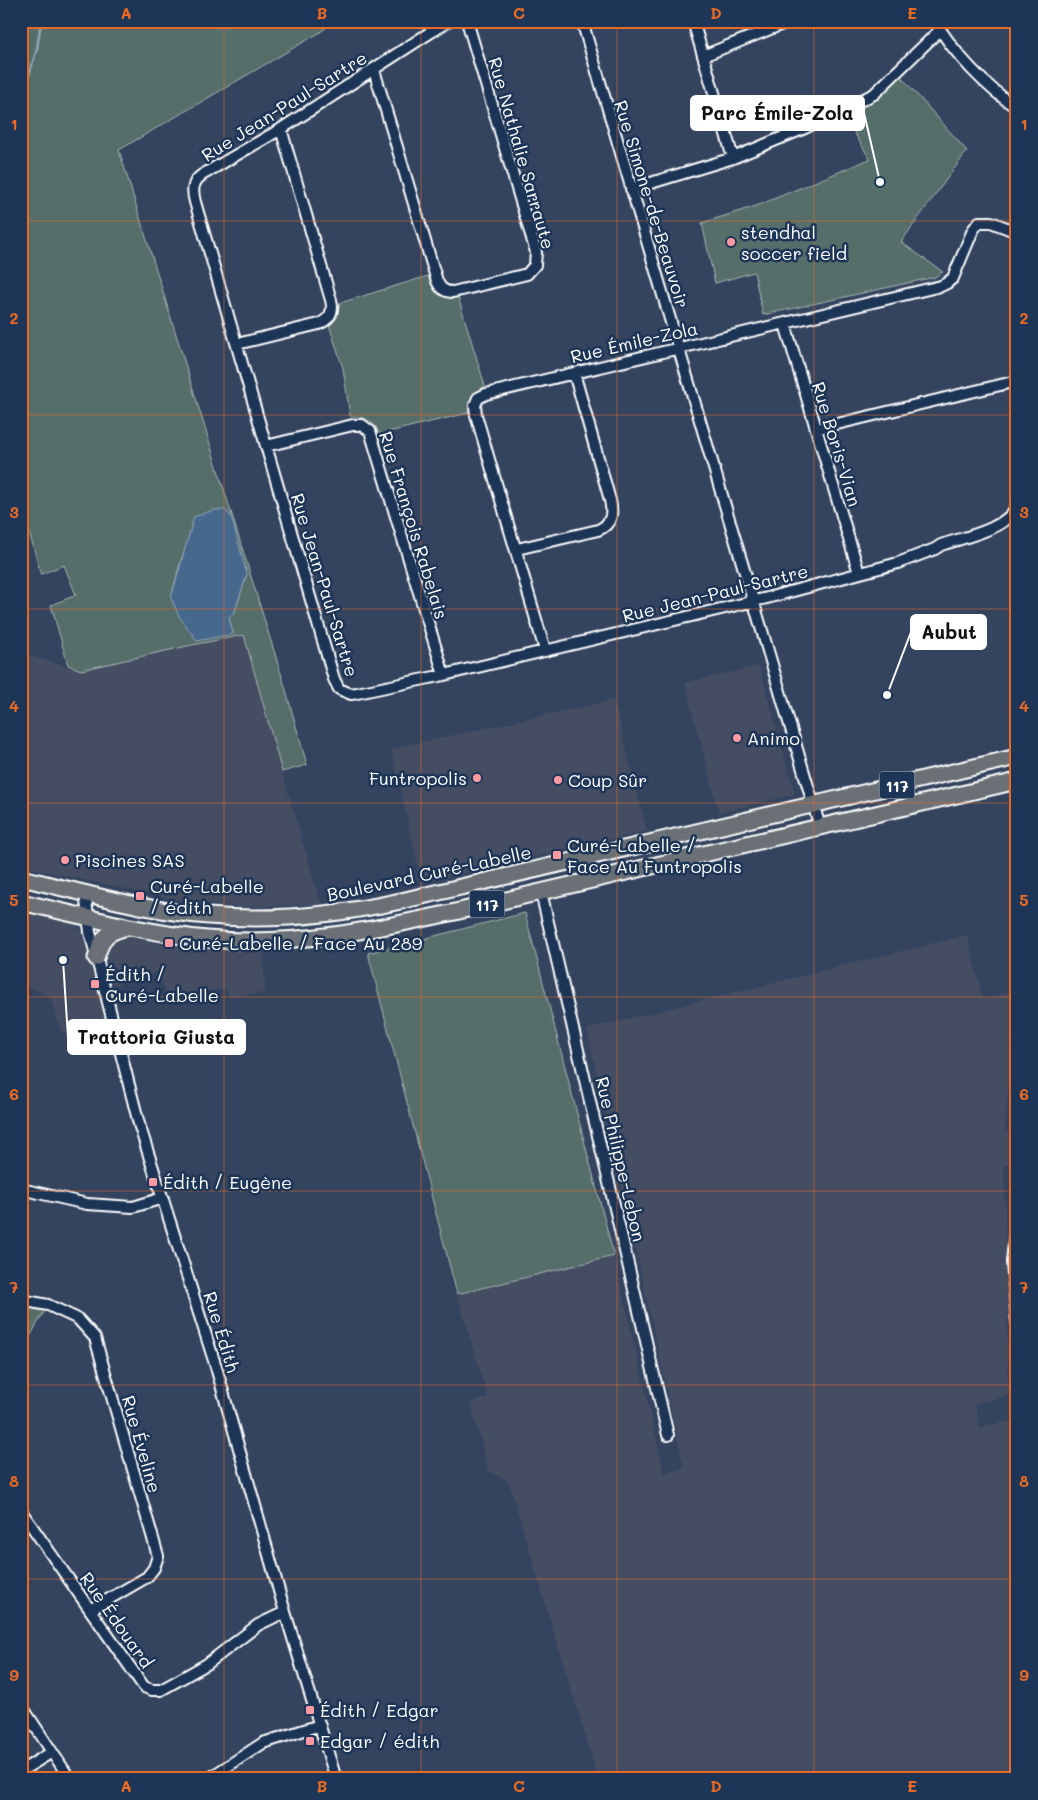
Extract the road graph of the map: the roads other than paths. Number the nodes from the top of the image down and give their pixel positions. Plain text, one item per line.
1 (448, 21) edge
2 (467, 21) edge
3 (582, 21) edge
4 (693, 21) edge
5 (790, 21) edge
6 (938, 26) edge
7 (703, 56) junction
8 (374, 70) junction
9 (1017, 108) edge
10 (281, 129) junction
11 (733, 158) junction
12 (631, 189) junction
13 (1017, 232) edge
14 (785, 324) junction
15 (237, 344) junction
16 (678, 349) junction
17 (574, 373) junction
18 (1017, 381) edge
19 (816, 429) junction
20 (266, 446) junction
21 (1017, 506) edge
22 (517, 549) junction
23 (859, 573) junction
24 (754, 602) junction
25 (545, 650) junction
26 (444, 674) junction
27 (1017, 757) edge
28 (1017, 781) edge
29 (814, 805) junction
30 (820, 827) junction
31 (21, 878) edge
32 (541, 892) junction
33 (84, 893) junction
34 (21, 902) edge
35 (87, 917) junction
36 (129, 926) junction
37 (96, 958) junction
38 (21, 1189) edge
39 (163, 1198) junction
40 (1017, 1208) edge
41 (21, 1300) edge
42 (1017, 1322) edge
43 (668, 1435) dead end
44 (21, 1511) edge
45 (90, 1610) junction
46 (285, 1612) junction
47 (21, 1705) edge
48 (320, 1725) junction
49 (52, 1752) junction
50 (21, 1771) edge
51 (70, 1779) edge
52 (208, 1779) edge
53 (336, 1779) edge

1 - 8 street, Rue Jean-Paul-Sartre
2 - 8 street, Rue Nathalie Sarraute
3 - 12 street, Rue Simone-de-Beauvoir
4 - 7 street
5 - 7 street
6 - 9 street
6 - 11 street
7 - 11 street
8 - 10 street, Rue Jean-Paul-Sartre
10 - 15 street, Rue Jean-Paul-Sartre
10 - 15 street
11 - 12 street
12 - 16 street, Rue Simone-de-Beauvoir
13 - 14 street, Rue Émile-Zola
14 - 16 street, Rue Émile-Zola
14 - 19 street, Rue Boris-Vian
15 - 20 street, Rue Jean-Paul-Sartre
16 - 17 street, Rue Émile-Zola
16 - 24 street, Rue Simone-de-Beauvoir
17 - 22 street
17 - 22 street, Rue Émile-Zola
18 - 19 street
19 - 23 street, Rue Boris-Vian
20 - 26 street, Rue Jean-Paul-Sartre
20 - 26 street, Rue François Rabelais
21 - 23 street, Rue Jean-Paul-Sartre
22 - 25 street, Rue Émile-Zola
23 - 24 street, Rue Jean-Paul-Sartre
24 - 25 street, Rue Jean-Paul-Sartre
24 - 29 street, Rue Simone-de-Beauvoir
25 - 26 street, Rue Jean-Paul-Sartre
27 - 29 main road, Boulevard Curé-Labelle / 117
28 - 30 main road, 117
29 - 30 street, Rue Simone-de-Beauvoir
29 - 33 main road, Boulevard Curé-Labelle / 117
30 - 32 main road, 117
31 - 33 main road, Boulevard Curé-Labelle / 117
32 - 36 main road, 117
32 - 43 street, Rue Philippe-Lebon
33 - 35 street, Rue Édith
34 - 35 main road, 117
35 - 36 main road, 117
35 - 37 street, Rue Édith
36 - 37 main road
37 - 39 street, Rue Édith
38 - 39 street
39 - 46 street, Rue Édith
40 - 42 street
41 - 45 street, Rue Éveline
44 - 45 street, Rue Édouard
45 - 46 street, Rue Édouard
46 - 48 street, Rue Édith
47 - 49 street
48 - 52 street
48 - 53 street, Rue Édith
49 - 50 street
49 - 51 street

